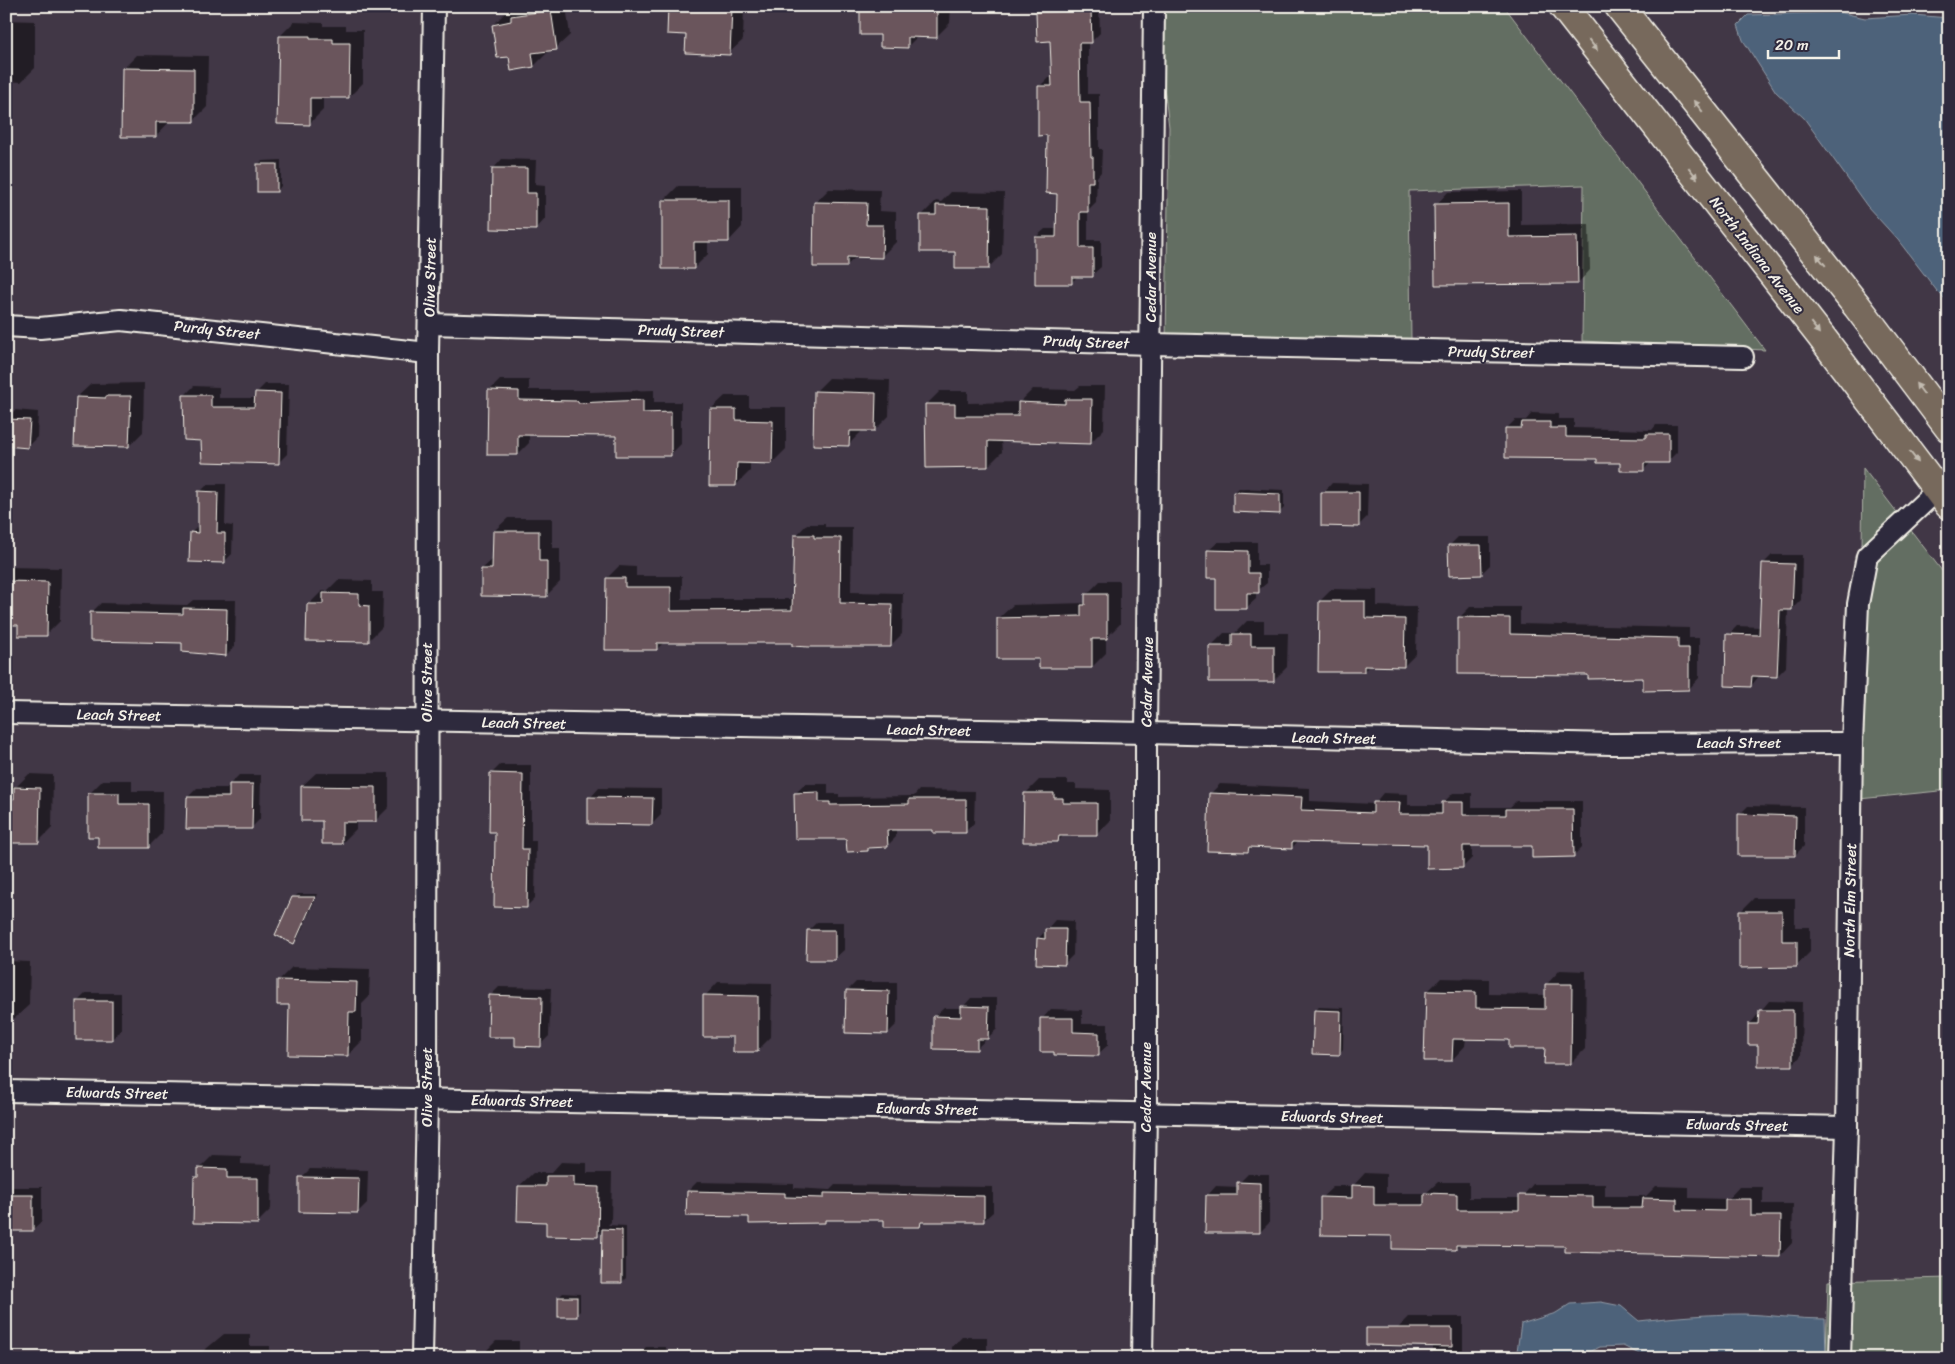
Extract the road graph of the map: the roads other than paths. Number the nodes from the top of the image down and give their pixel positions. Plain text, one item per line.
1 (434, 6) edge
2 (1154, 6) edge
3 (1563, 6) edge
4 (1619, 6) edge
5 (430, 324) junction
6 (6, 326) edge
7 (1151, 344) junction
8 (428, 353) junction
9 (1743, 357) dead end
10 (1949, 428) edge
11 (1945, 491) edge
12 (6, 713) edge
13 (427, 722) junction
14 (1146, 733) junction
15 (1852, 743) junction
16 (6, 1091) edge
17 (427, 1100) junction
18 (1146, 1113) junction
19 (1847, 1127) junction
20 (422, 1358) edge
21 (1142, 1358) edge
22 (1840, 1358) edge

1 - 5 street, Olive Street
2 - 7 street, Cedar Avenue
3 -> 11 main road, North Indiana Avenue
10 -> 4 main road
5 - 7 street, Prudy Street
5 - 8 street, Olive Street
6 - 8 street, Purdy Street
7 - 9 street, Prudy Street
7 - 14 street, Cedar Avenue
8 - 13 street, Olive Street
11 - 15 street, North Elm Street
12 - 13 street, Leach Street
13 - 14 street, Leach Street
13 - 17 street, Olive Street
14 - 15 street, Leach Street
14 - 18 street, Cedar Avenue
15 - 19 street, North Elm Street
16 - 17 street, Edwards Street
17 - 18 street, Edwards Street
17 - 20 street, Olive Street
18 - 19 street, Edwards Street
18 - 21 street, Cedar Avenue
19 - 22 street, North Elm Street

